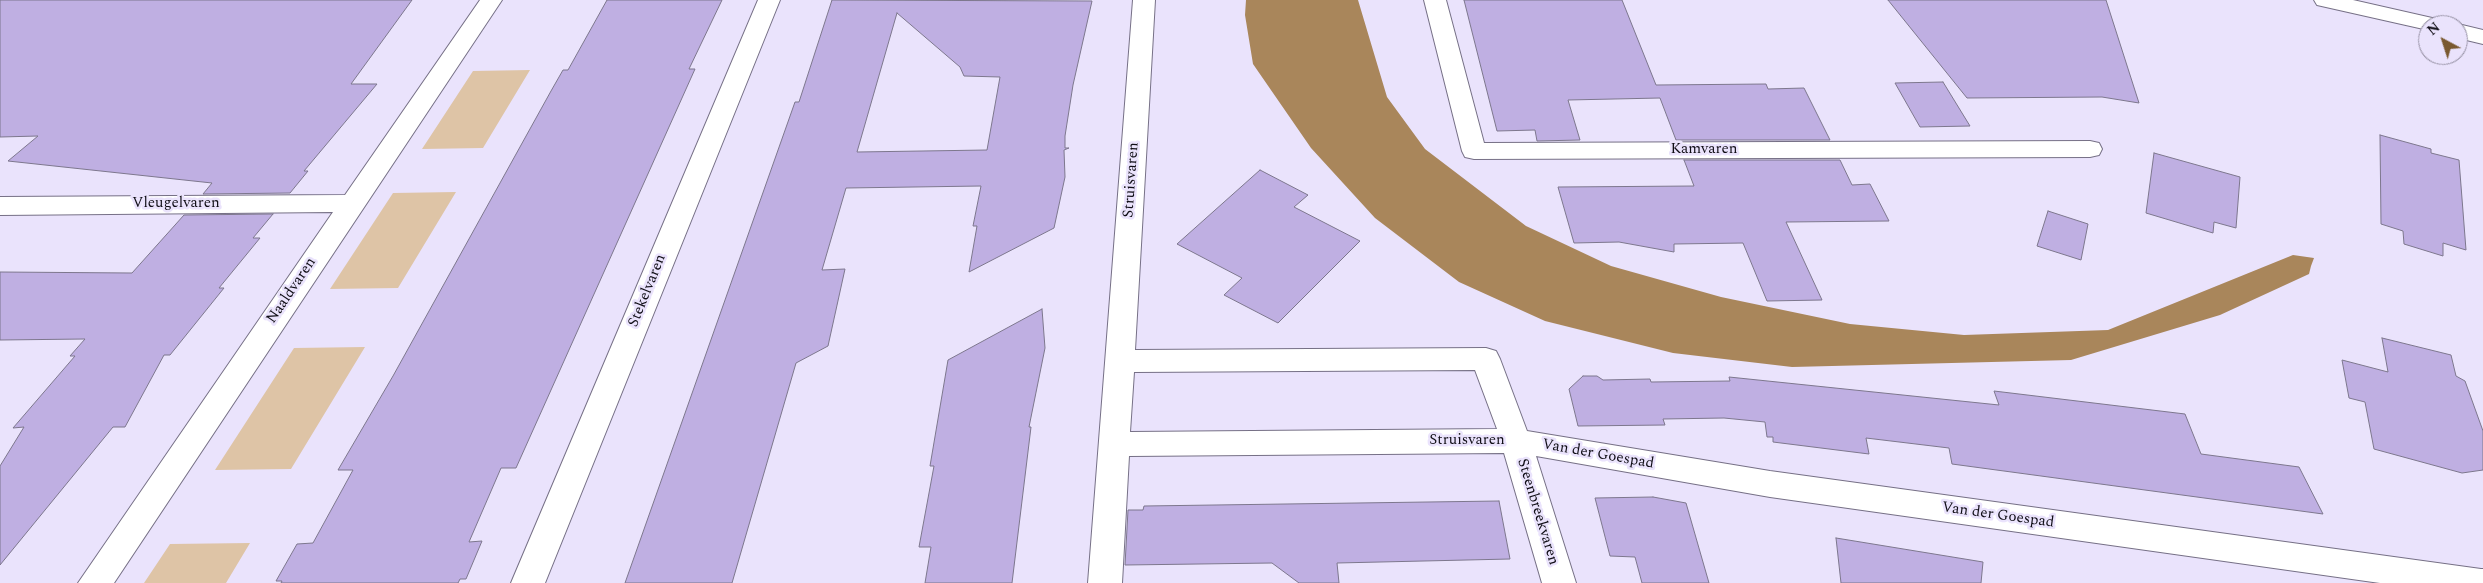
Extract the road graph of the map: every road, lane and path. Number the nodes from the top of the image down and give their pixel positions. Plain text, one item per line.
1 (491, 0) edge
2 (769, 0) edge
3 (1144, 0) edge
4 (1435, 0) edge
5 (2325, 0) edge
6 (2418, 22) edge
7 (2468, 33) edge
8 (2483, 37) edge
9 (2090, 149) dead end
10 (353, 203) junction
11 (0, 206) edge
12 (1120, 361) junction
13 (1516, 441) junction
14 (1114, 444) junction
15 (95, 583) edge
16 (528, 583) edge
17 (1105, 583) edge
18 (1559, 583) edge
19 (2482, 583) edge

1 - 10 street, Naaldvaren
2 - 16 street, Stekelvaren
3 - 12 street, Struisvaren
4 - 9 street, Kamvaren
5 - 6 street
7 - 8 street
10 - 11 street, Vleugelvaren
10 - 15 street, Naaldvaren
12 - 13 street, Struisvaren
12 - 14 street, Struisvaren
13 - 14 street, Struisvaren
13 - 18 street, Steenbreekvaren
13 - 19 street, Van der Goespad
14 - 17 street, Struisvaren

